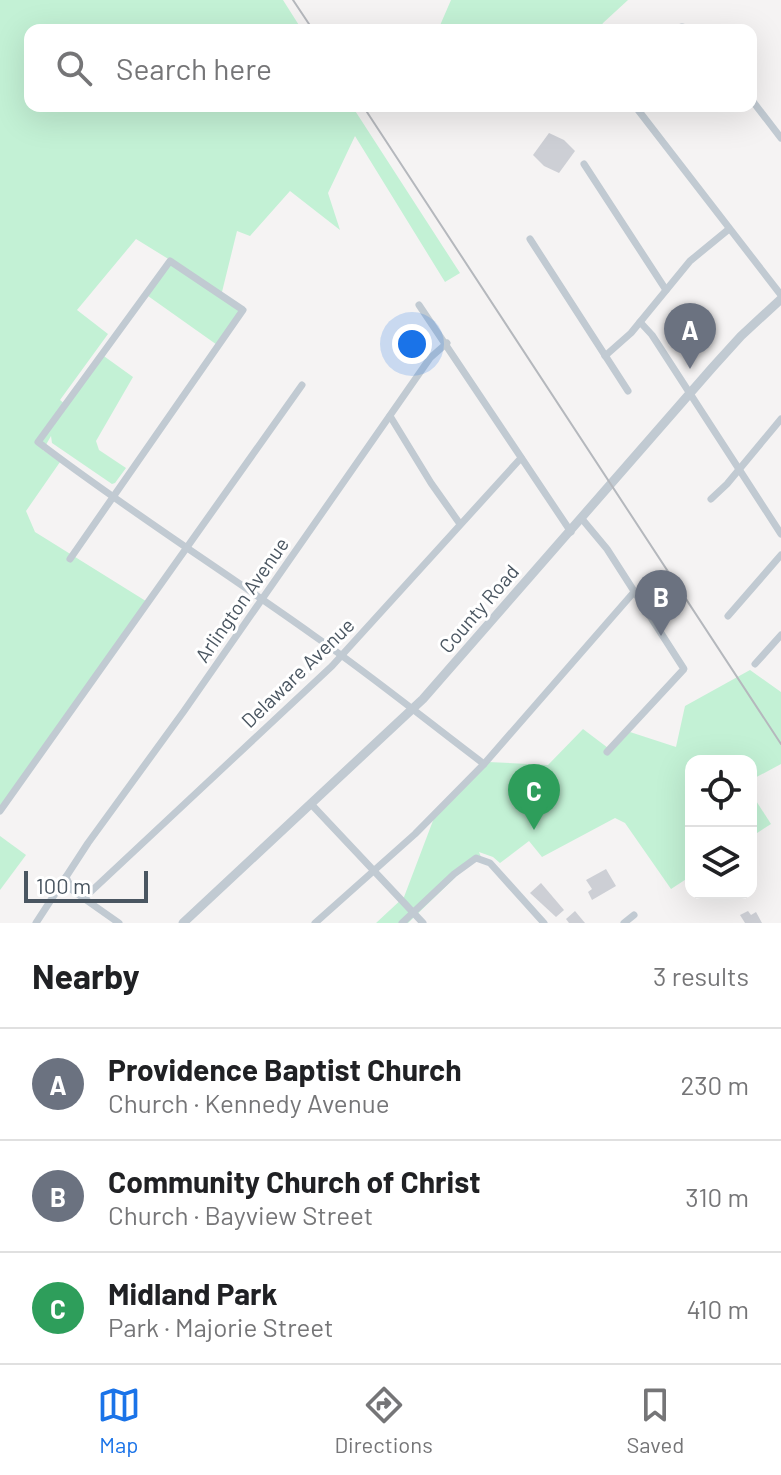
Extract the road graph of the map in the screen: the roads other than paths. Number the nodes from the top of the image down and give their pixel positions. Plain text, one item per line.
1 (757, 106) edge
2 (640, 112) edge
3 (780, 133) edge
4 (584, 164) dead end
5 (729, 229) junction
6 (530, 239) dead end
7 (666, 290) junction
8 (781, 297) edge
9 (419, 305) dead end
10 (640, 322) junction
11 (447, 343) junction
12 (605, 356) junction
13 (302, 385) dead end
14 (628, 391) dead end
15 (690, 394) junction
16 (390, 416) junction
17 (781, 419) edge
18 (521, 458) junction
19 (739, 470) junction
20 (114, 495) junction
21 (711, 499) dead end
22 (582, 519) junction
23 (460, 524) junction
24 (571, 532) junction
25 (781, 534) edge
26 (188, 548) junction
27 (781, 555) edge
28 (70, 559) dead end
29 (634, 592) junction
30 (262, 599) junction
31 (728, 616) dead end
32 (781, 635) edge
33 (342, 656) junction
34 (755, 664) dead end
35 (414, 708) junction
36 (607, 752) dead end
37 (484, 764) junction
38 (311, 804) junction
39 (0, 811) edge
40 (374, 870) junction
41 (66, 877) junction
42 (84, 898) junction
43 (413, 912) junction
44 (634, 915) dead end
45 (36, 923) edge
46 (119, 923) edge
47 (183, 923) edge
48 (315, 923) edge
49 (402, 923) edge
50 (423, 923) edge
51 (544, 923) edge
52 (624, 923) edge

1 - 3 street
2 - 5 street
4 - 7 street
5 - 7 street
5 - 8 street
6 - 12 street
7 - 10 street
8 - 15 street, County Road
9 - 11 street
10 - 12 street
10 - 15 street
11 - 16 street, Arlington Avenue
11 - 18 street
12 - 14 street
13 - 26 street
15 - 19 street
15 - 22 street, County Road
16 - 23 street
16 - 30 street, Arlington Avenue
17 - 19 street
18 - 23 street, Delaware Avenue
18 - 24 street
19 - 21 street
19 - 25 street
20 - 20 street
20 - 26 street
20 - 28 street
22 - 24 street, County Road
22 - 29 street
23 - 33 street, Delaware Avenue
24 - 35 street, County Road
26 - 30 street
26 - 39 street
27 - 31 street
29 - 36 street
29 - 37 street
30 - 33 street
30 - 41 street, Arlington Avenue
32 - 34 street
33 - 35 street
33 - 42 street, Delaware Avenue
35 - 37 street
35 - 38 street, County Road
37 - 40 street
38 - 40 street
38 - 47 street, County Road
40 - 43 street
40 - 48 street
41 - 42 street
41 - 45 street
42 - 46 street
43 - 49 street
43 - 50 street
43 - 51 street
44 - 52 street

